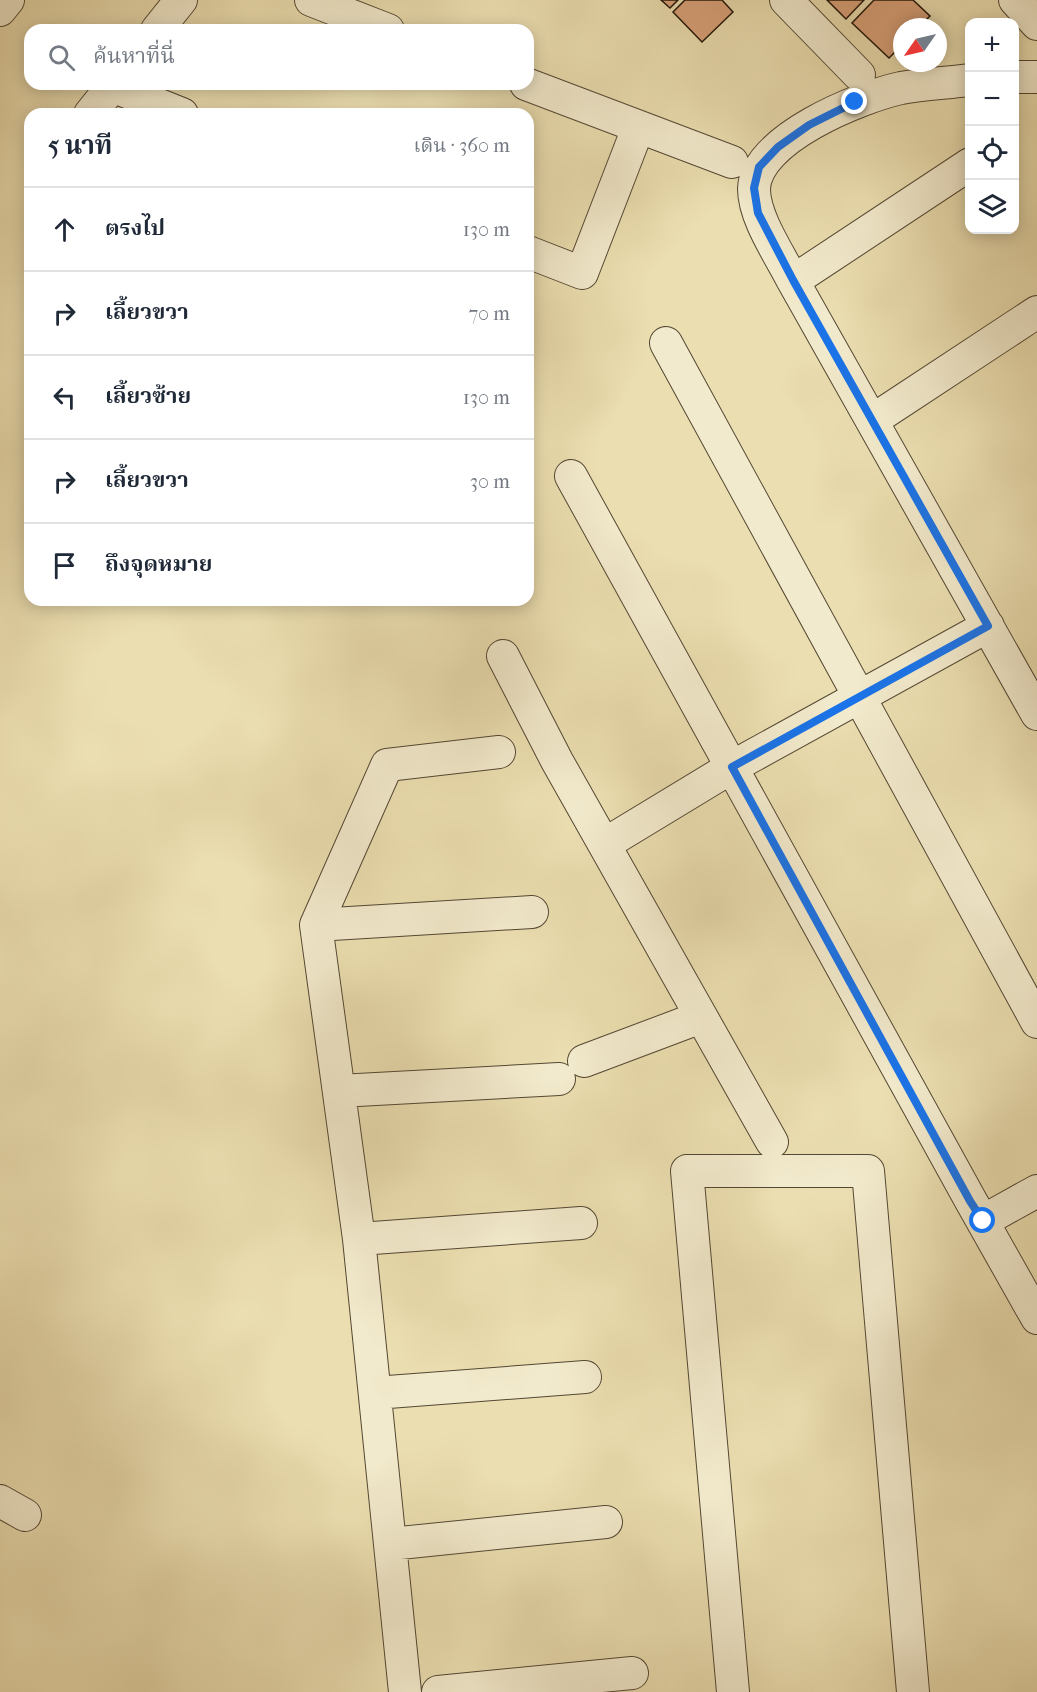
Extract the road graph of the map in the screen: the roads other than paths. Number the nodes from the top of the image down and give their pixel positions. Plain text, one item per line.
1 (8, 0) edge
2 (311, 0) edge
3 (786, 0) edge
4 (1015, 0) edge
5 (0, 10) edge
6 (373, 24) edge
7 (1037, 24) edge
8 (859, 75) dead end
9 (1019, 77) edge
10 (1037, 77) edge
11 (965, 80) edge
12 (534, 87) edge
13 (109, 90) edge
14 (125, 90) edge
15 (95, 108) edge
16 (168, 108) edge
17 (638, 128) junction
18 (732, 162) dead end
19 (965, 167) edge
20 (534, 254) edge
21 (793, 280) junction
22 (1037, 312) edge
23 (666, 344) dead end
24 (873, 420) junction
25 (571, 476) dead end
26 (988, 626) junction
27 (503, 656) dead end
28 (860, 698) junction
29 (1037, 714) edge
30 (499, 752) dead end
31 (732, 767) junction
32 (605, 844) junction
33 (532, 912) dead end
34 (316, 925) junction
35 (701, 1017) junction
36 (1037, 1022) edge
37 (584, 1061) dead end
38 (559, 1079) dead end
39 (339, 1090) junction
40 (772, 1142) dead end
41 (1037, 1191) edge
42 (983, 1221) junction
43 (581, 1223) dead end
44 (359, 1239) junction
45 (1037, 1318) edge
46 (585, 1377) dead end
47 (375, 1393) junction
48 (606, 1522) dead end
49 (390, 1544) junction
50 (632, 1673) dead end
51 (405, 1692) edge
52 (438, 1692) edge
53 (733, 1692) edge
54 (913, 1692) edge

1 - 5 street
2 - 6 street
3 - 8 street
4 - 7 street
9 - 10 street
11 - 21 street
12 - 17 street
13 - 15 street
14 - 16 street
17 - 18 street
17 - 20 street
19 - 21 street
21 - 24 street
22 - 24 street
23 - 28 street
24 - 26 street
25 - 31 street
26 - 28 street
26 - 29 street
27 - 32 street
28 - 31 street
28 - 36 street
30 - 34 street
31 - 32 street
31 - 42 street
32 - 35 street
33 - 34 street
34 - 39 street
35 - 37 street
35 - 40 street
38 - 39 street
39 - 44 street
41 - 42 street
42 - 45 street
43 - 44 street
44 - 47 street
46 - 47 street
47 - 49 street
48 - 49 street
49 - 51 street
50 - 52 street
53 - 54 street

